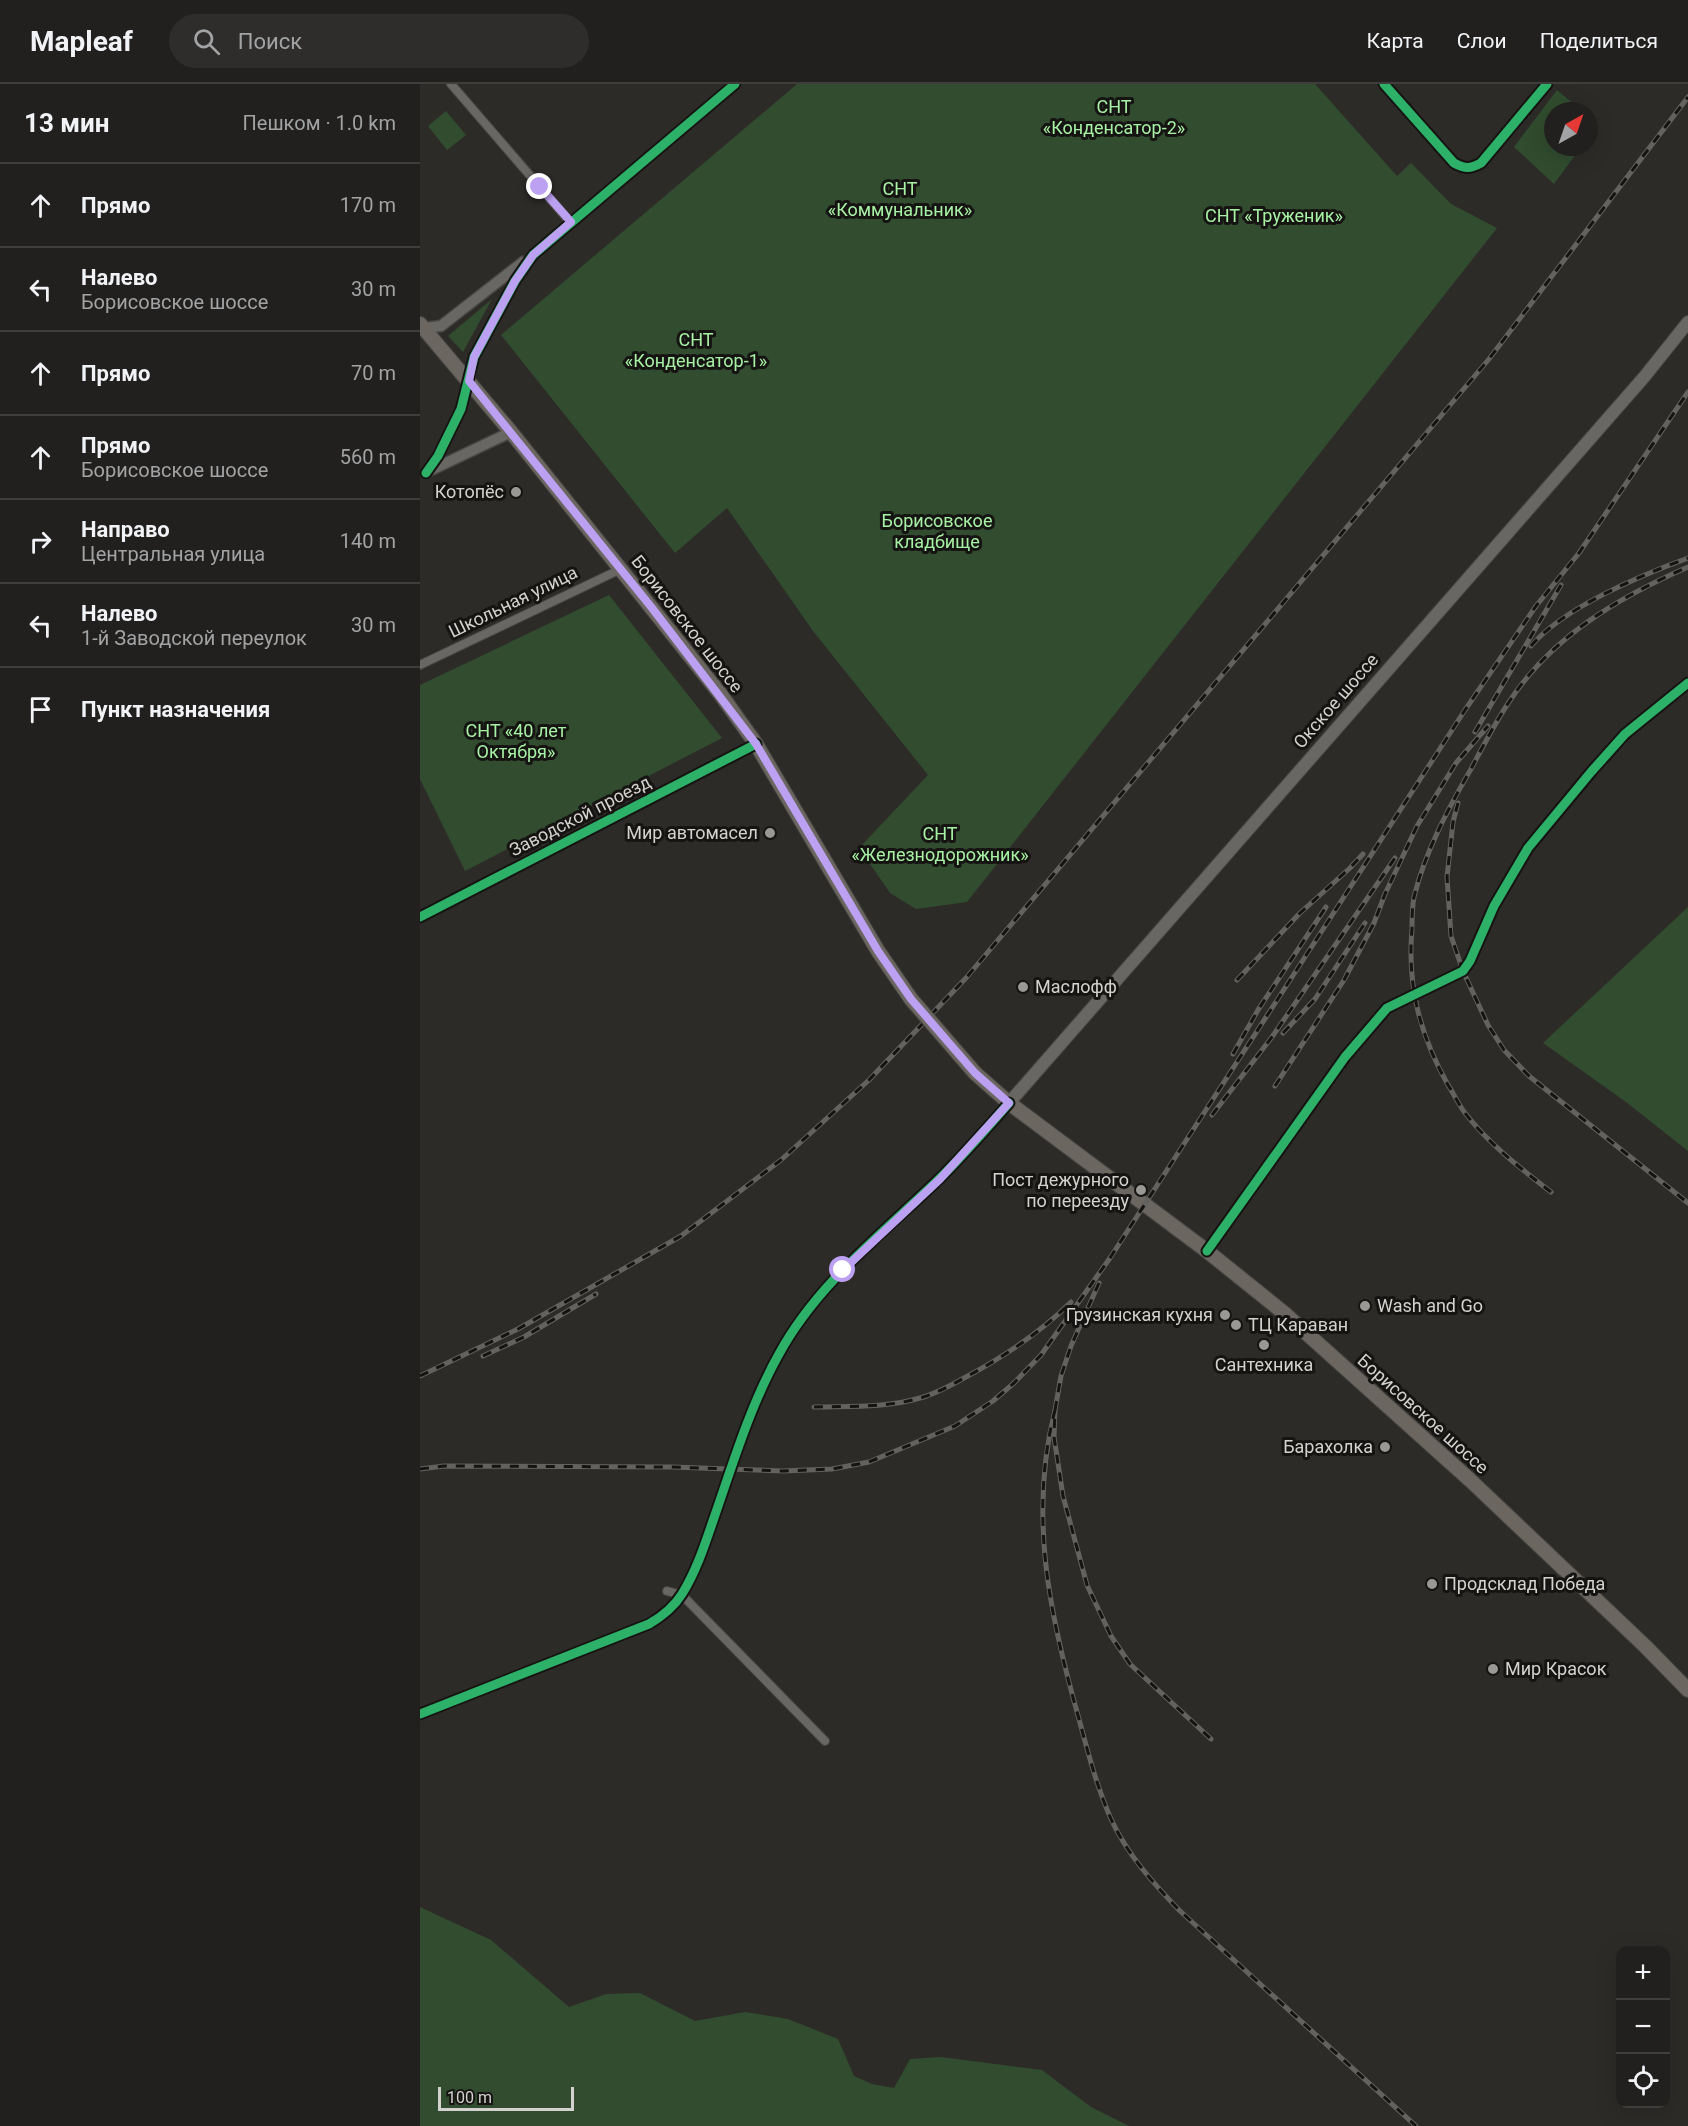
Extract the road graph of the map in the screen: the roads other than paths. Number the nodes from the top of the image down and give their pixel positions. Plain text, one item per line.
1 (451, 84) edge
2 (735, 84) edge
3 (1384, 84) edge
4 (1547, 84) edge
5 (571, 222) junction
6 (533, 255) junction
7 (1688, 322) edge
8 (422, 326) edge
9 (469, 381) junction
10 (511, 432) junction
11 (423, 474) edge
12 (621, 569) junction
13 (420, 665) edge
14 (1688, 683) edge
15 (756, 744) junction
16 (420, 917) edge
17 (1009, 1103) junction
18 (1207, 1251) junction
19 (667, 1590) dead end
20 (682, 1595) junction
21 (1688, 1690) edge
22 (420, 1714) edge
23 (825, 1741) dead end

1 - 5 street
2 - 5 street
3 - 4 street
5 - 6 street
6 - 8 street
6 - 9 street
7 - 17 main road, Окское шоссе
8 - 9 main road, Борисовское шоссе
9 - 10 main road, Борисовское шоссе
9 - 11 street
10 - 11 street
10 - 12 main road, Борисовское шоссе
12 - 13 street, Школьная улица
12 - 15 main road, Борисовское шоссе
14 - 18 street
15 - 16 street, Заводской проезд
15 - 17 main road, Борисовское шоссе, bridge
17 - 18 main road, Борисовское шоссе
17 - 20 street
18 - 21 main road, Борисовское шоссе
19 - 20 street
20 - 22 street
20 - 23 street

